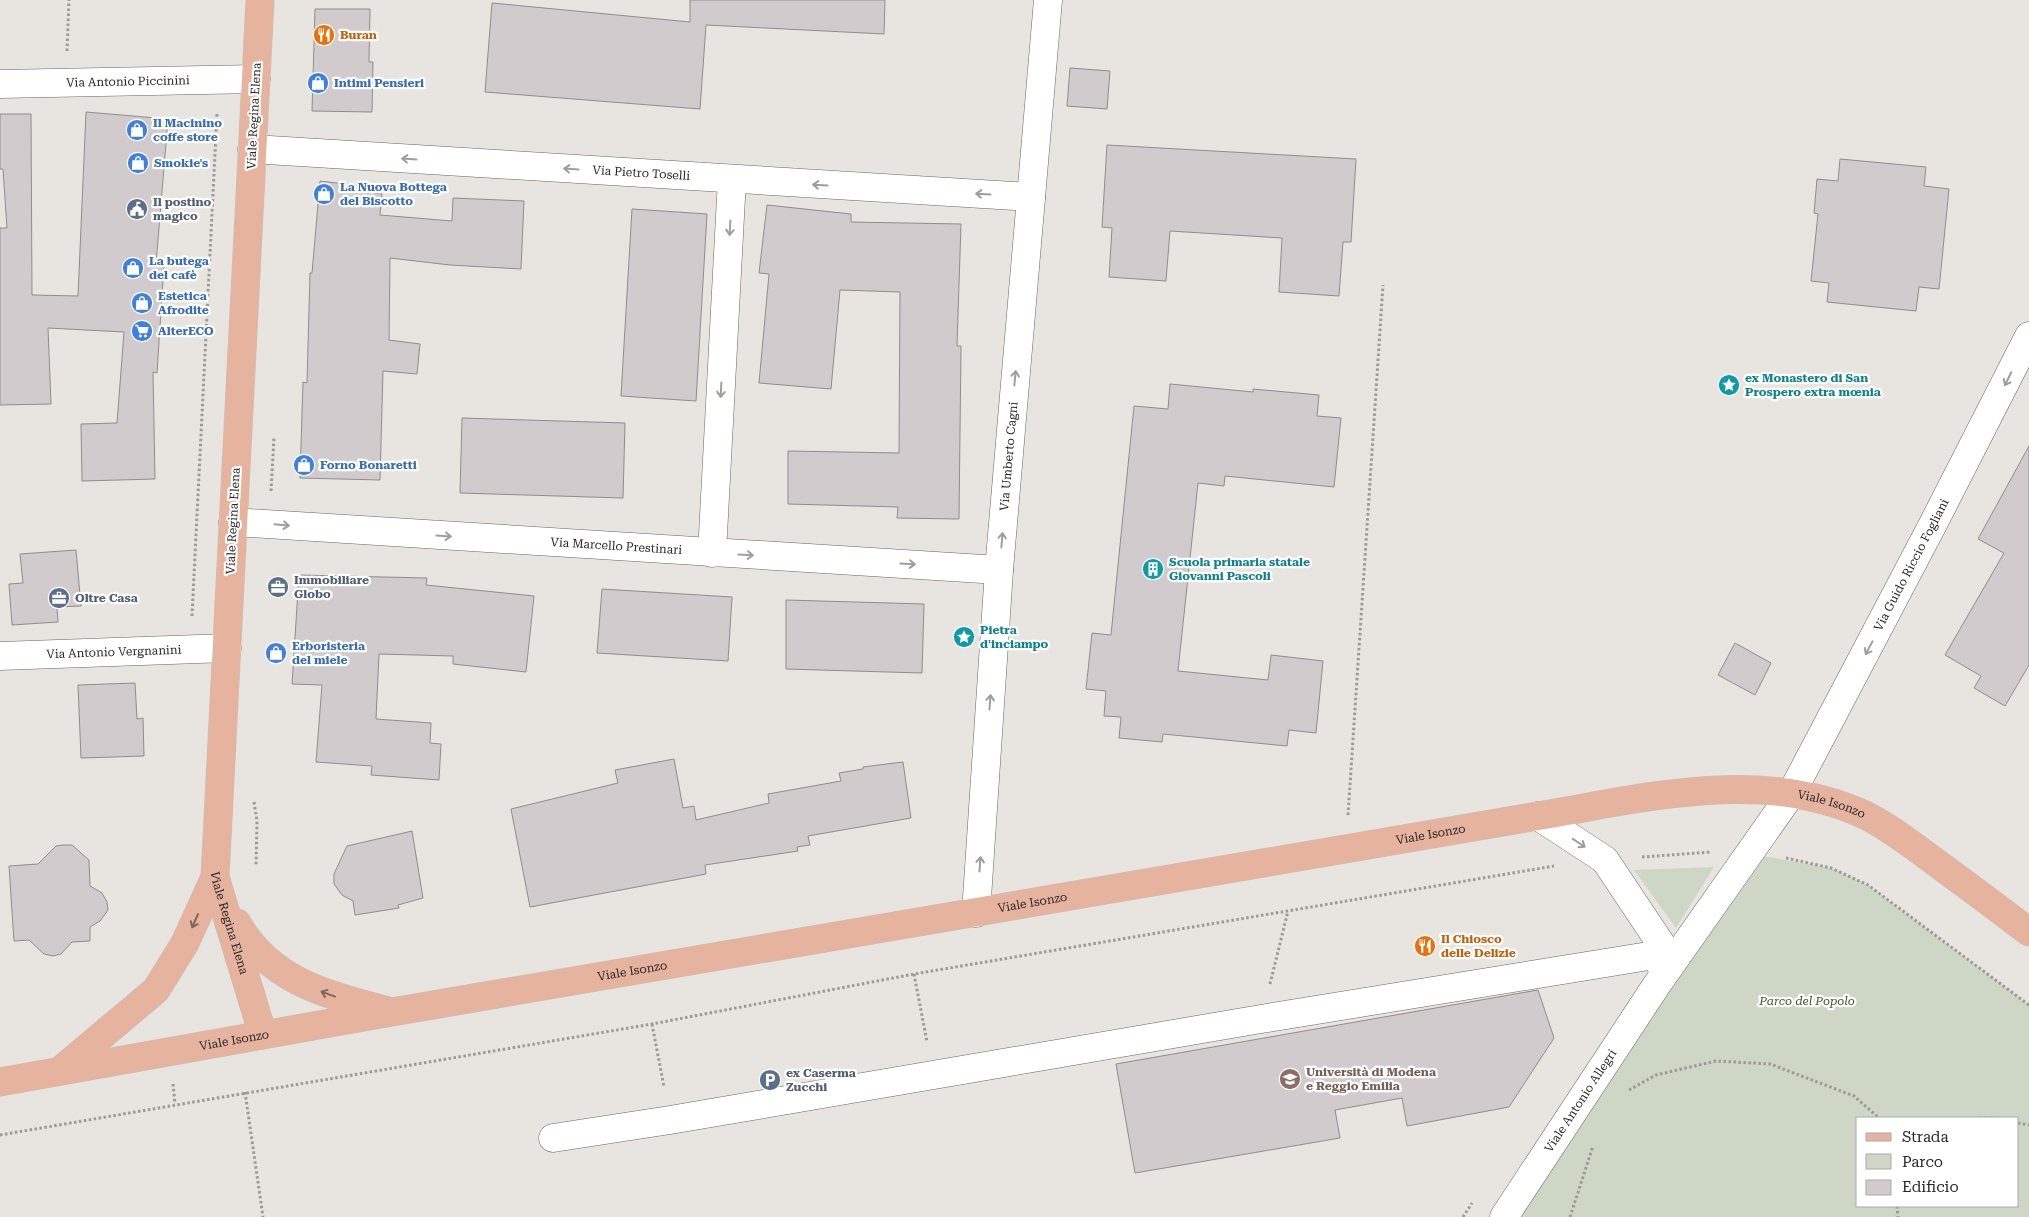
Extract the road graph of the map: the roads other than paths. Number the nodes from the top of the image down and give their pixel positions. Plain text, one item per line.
1 (260, 0) edge
2 (1048, 0) edge
3 (256, 79) junction
4 (0, 84) edge
5 (252, 149) junction
6 (732, 180) junction
7 (1031, 197) junction
8 (2029, 336) edge
9 (233, 522) junction
10 (712, 553) junction
11 (1000, 570) junction
12 (227, 648) junction
13 (0, 656) edge
14 (1791, 794) junction
15 (1538, 816) junction
16 (215, 877) junction
17 (976, 913) junction
18 (2029, 932) edge
19 (1667, 954) junction
20 (1656, 986) junction
21 (392, 1012) junction
22 (263, 1035) junction
23 (59, 1071) junction
24 (0, 1082) edge
25 (552, 1138) dead end
26 (1504, 1217) edge

1 - 3 main road, Viale Regina Elena
2 - 7 street, Via Umberto Cagni
3 - 4 street, Via Antonio Piccinini
3 - 5 main road, Viale Regina Elena
6 -> 5 street, Via Pietro Toselli
5 - 9 main road, Viale Regina Elena
7 -> 6 street, Via Pietro Toselli
6 -> 10 street
11 -> 7 street, Via Umberto Cagni
8 -> 14 street, Via Guido Riccio Fogliani
9 -> 10 street, Via Marcello Prestinari
9 - 12 main road, Viale Regina Elena
10 -> 11 street, Via Marcello Prestinari
17 -> 11 street, Via Umberto Cagni
12 - 13 street, Via Antonio Vergnanini
12 - 16 main road, Viale Regina Elena
14 - 15 main road, Viale Isonzo
14 - 18 main road, Viale Isonzo
14 - 20 street, Viale Antonio Allegri
15 - 17 main road, Viale Isonzo
15 -> 19 street
21 -> 16 main road
16 - 22 main road, Viale Regina Elena
16 -> 23 main road
17 - 21 main road, Viale Isonzo
19 - 20 street, Viale Antonio Allegri
19 - 25 street
20 - 26 street, Viale Antonio Allegri
21 - 22 main road, Viale Isonzo
22 - 23 main road, Viale Isonzo
23 - 24 main road, Viale Isonzo

